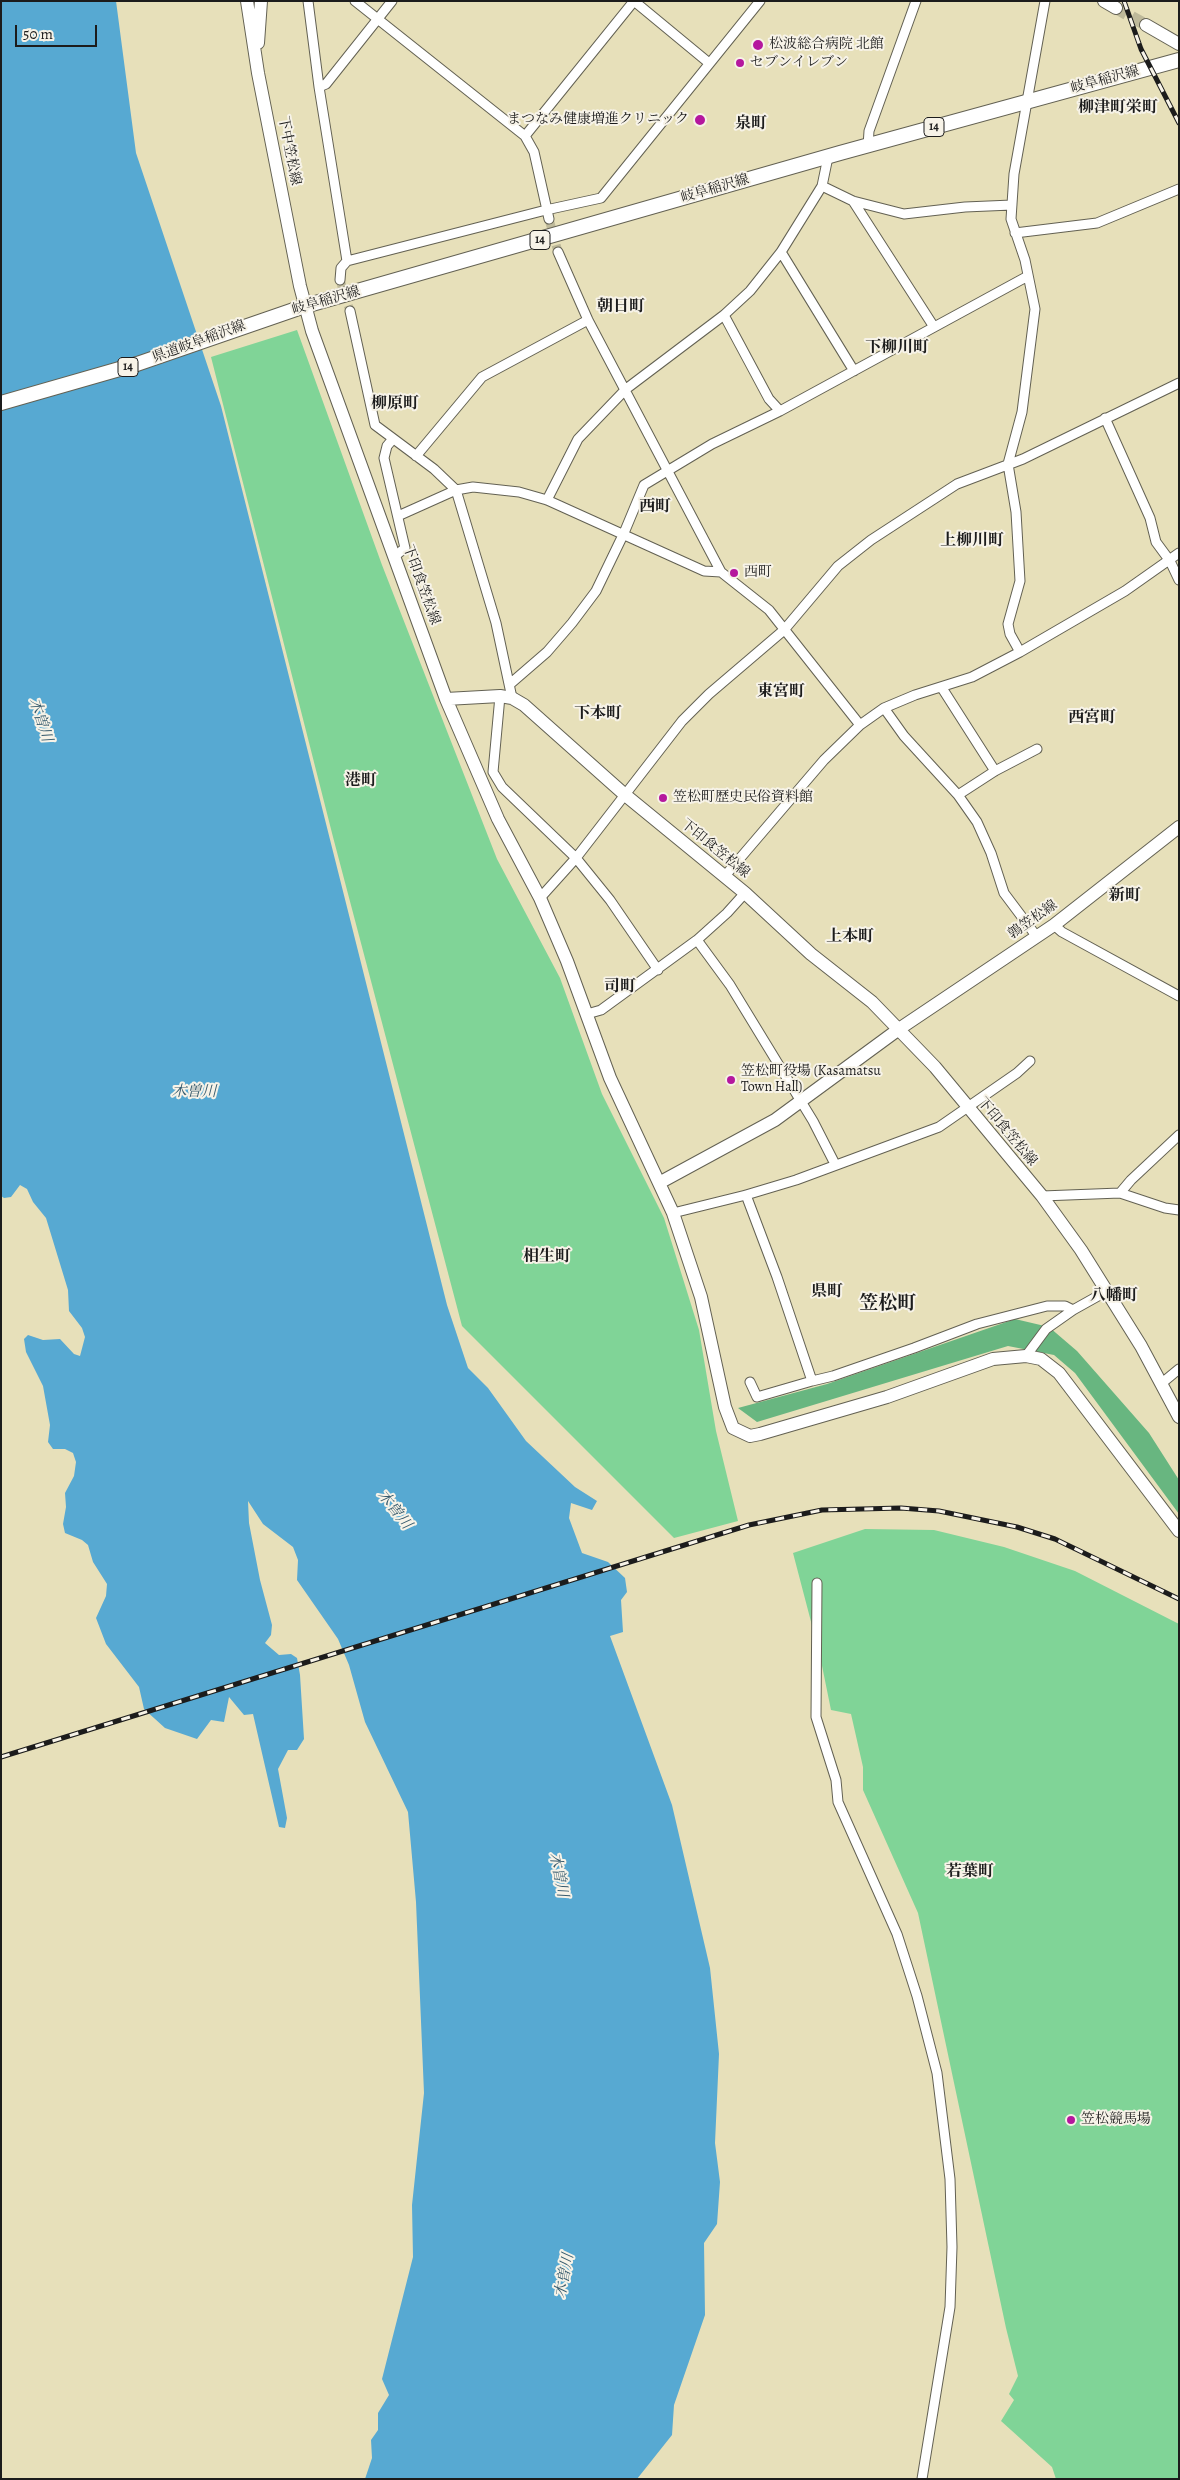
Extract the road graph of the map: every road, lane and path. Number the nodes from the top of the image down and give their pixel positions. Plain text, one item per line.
1 (247, 1) edge
2 (261, 1) edge
3 (308, 1) edge
4 (355, 1) edge
5 (392, 1) edge
6 (634, 1) edge
7 (760, 1) edge
8 (916, 1) edge
9 (1045, 1) edge
10 (377, 19) junction
11 (1146, 25) tunnel mouth
12 (1179, 44) edge
13 (1179, 60) edge
14 (709, 63) junction
15 (258, 73) junction
16 (318, 87) junction
17 (1027, 101) junction
18 (525, 136) junction
19 (868, 146) junction
20 (828, 157) junction
21 (822, 186) junction
22 (1179, 189) edge
23 (853, 201) junction
24 (1012, 205) junction
25 (548, 214) junction
26 (1015, 232) junction
27 (558, 252) tunnel mouth
28 (781, 252) junction
29 (347, 261) junction
30 (1028, 276) junction
31 (340, 280) tunnel mouth
32 (305, 306) junction
33 (350, 311) tunnel mouth
34 (724, 315) junction
35 (588, 320) junction
36 (252, 323) joint
37 (934, 327) junction
38 (854, 371) junction
39 (1179, 383) edge
40 (626, 389) junction
41 (1, 403) edge
42 (780, 411) junction
43 (1105, 418) junction
44 (392, 440) junction
45 (416, 456) junction
46 (1008, 464) junction
47 (667, 469) junction
48 (456, 490) junction
49 (547, 500) junction
50 (398, 516) junction
51 (624, 533) junction
52 (1179, 553) edge
53 (395, 556) junction
54 (1170, 561) junction
55 (721, 572) junction
56 (1179, 580) edge
57 (784, 630) junction
58 (1020, 652) junction
59 (510, 684) junction
60 (942, 688) junction
61 (506, 697) junction
62 (446, 699) junction
63 (884, 708) junction
64 (860, 725) junction
65 (1037, 749) dead end
66 (995, 771) junction
67 (624, 794) junction
68 (958, 795) junction
69 (1179, 827) edge
70 (576, 858) junction
71 (724, 876) junction
72 (745, 893) junction
73 (540, 898) junction
74 (1054, 926) junction
75 (1037, 937) junction
76 (697, 940) junction
77 (658, 970) junction
78 (1179, 996) edge
79 (587, 1014) junction
80 (899, 1029) junction
81 (1030, 1061) dead end
82 (800, 1103) junction
83 (968, 1108) junction
84 (1179, 1135) edge
85 (834, 1164) junction
86 (659, 1183) junction
87 (1120, 1193) junction
88 (746, 1195) junction
89 (1042, 1196) junction
90 (1179, 1210) edge
91 (673, 1213) junction
92 (1107, 1291) junction
93 (1073, 1310) junction
94 (1026, 1356) junction
95 (1179, 1369) edge
96 (812, 1381) junction
97 (750, 1382) dead end
98 (1162, 1383) junction
99 (1179, 1417) edge
100 (1179, 1531) edge
101 (817, 1583) dead end
102 (922, 2479) edge

1 - 15 main road, 下中笠松線
2 - 15 main road
3 - 16 street
4 - 10 street
5 - 10 street
6 - 14 street
6 - 18 street
7 - 14 street
8 - 19 street
9 - 17 street
10 - 16 street
10 - 18 street
11 - 12 main road
13 - 17 main road, 岐阜稲沢線 / 14
14 - 25 street
15 - 32 main road, 下中笠松線
16 - 29 street
17 - 19 main road, 岐阜稲沢線 / 14
17 - 24 street
18 - 25 street
19 - 20 main road, 岐阜稲沢線 / 14
20 - 21 street
20 - 32 main road, 岐阜稲沢線 / 14
21 - 23 street
21 - 28 street
22 - 26 street
23 - 24 street
23 - 37 street
24 - 26 street
25 - 29 street
26 - 30 street
27 - 35 street
28 - 34 street
28 - 38 street
29 - 31 street
30 - 37 street
30 - 46 street
32 - 36 main road, 岐阜稲沢線 / 14
32 - 53 main road, 下印食笠松線
33 - 44 street
34 - 40 street
34 - 42 street
35 - 40 street
35 - 45 street
36 - 41 main road, 県道岐阜稲沢線 / 14
37 - 38 street
38 - 42 street
39 - 43 street
40 - 47 street
40 - 49 street
42 - 47 street
43 - 46 street
43 - 54 street
44 - 45 street
44 - 50 street
45 - 48 street
46 - 57 street
46 - 58 street
47 - 51 street
47 - 55 street
48 - 49 street
48 - 50 street
48 - 59 street
49 - 51 street
50 - 53 street
51 - 55 street
51 - 59 street
52 - 54 street
53 - 62 main road, 下印食笠松線
54 - 56 street
54 - 58 street
55 - 57 street
57 - 64 street
57 - 67 street
58 - 60 street
59 - 61 street
60 - 63 street
60 - 66 street
61 - 62 main road
61 - 67 main road, 下印食笠松線
61 - 70 street
62 - 73 main road, 下印食笠松線
63 - 64 street
63 - 68 street
64 - 71 street
65 - 66 street
66 - 68 street
67 - 70 street
67 - 71 main road, 下印食笠松線
68 - 75 street
69 - 74 main road, 鶉笠松線
70 - 73 street
70 - 77 street
71 - 72 main road, 下印食笠松線
72 - 76 street
72 - 80 main road, 下印食笠松線
73 - 79 main road, 下印食笠松線
74 - 75 main road, 鶉笠松線
74 - 78 street
75 - 80 main road, 鶉笠松線
76 - 77 street
76 - 82 street
77 - 79 street
79 - 86 main road, 下印食笠松線
80 - 82 main road, 鶉笠松線
80 - 83 main road, 下印食笠松線
81 - 83 street
82 - 85 street
82 - 86 main road, 鶉笠松線
83 - 85 street
83 - 89 main road, 下印食笠松線
84 - 87 street
85 - 88 street
86 - 91 main road, 下印食笠松線
87 - 89 street
87 - 90 street
88 - 91 street
88 - 96 street
89 - 92 main road, 下印食笠松線
91 - 94 main road, 下印食笠松線
92 - 93 street
92 - 98 main road, 下印食笠松線
93 - 94 street
93 - 96 street
94 - 100 main road
95 - 98 street
96 - 97 street
98 - 99 main road, 下印食笠松線
101 - 102 street

